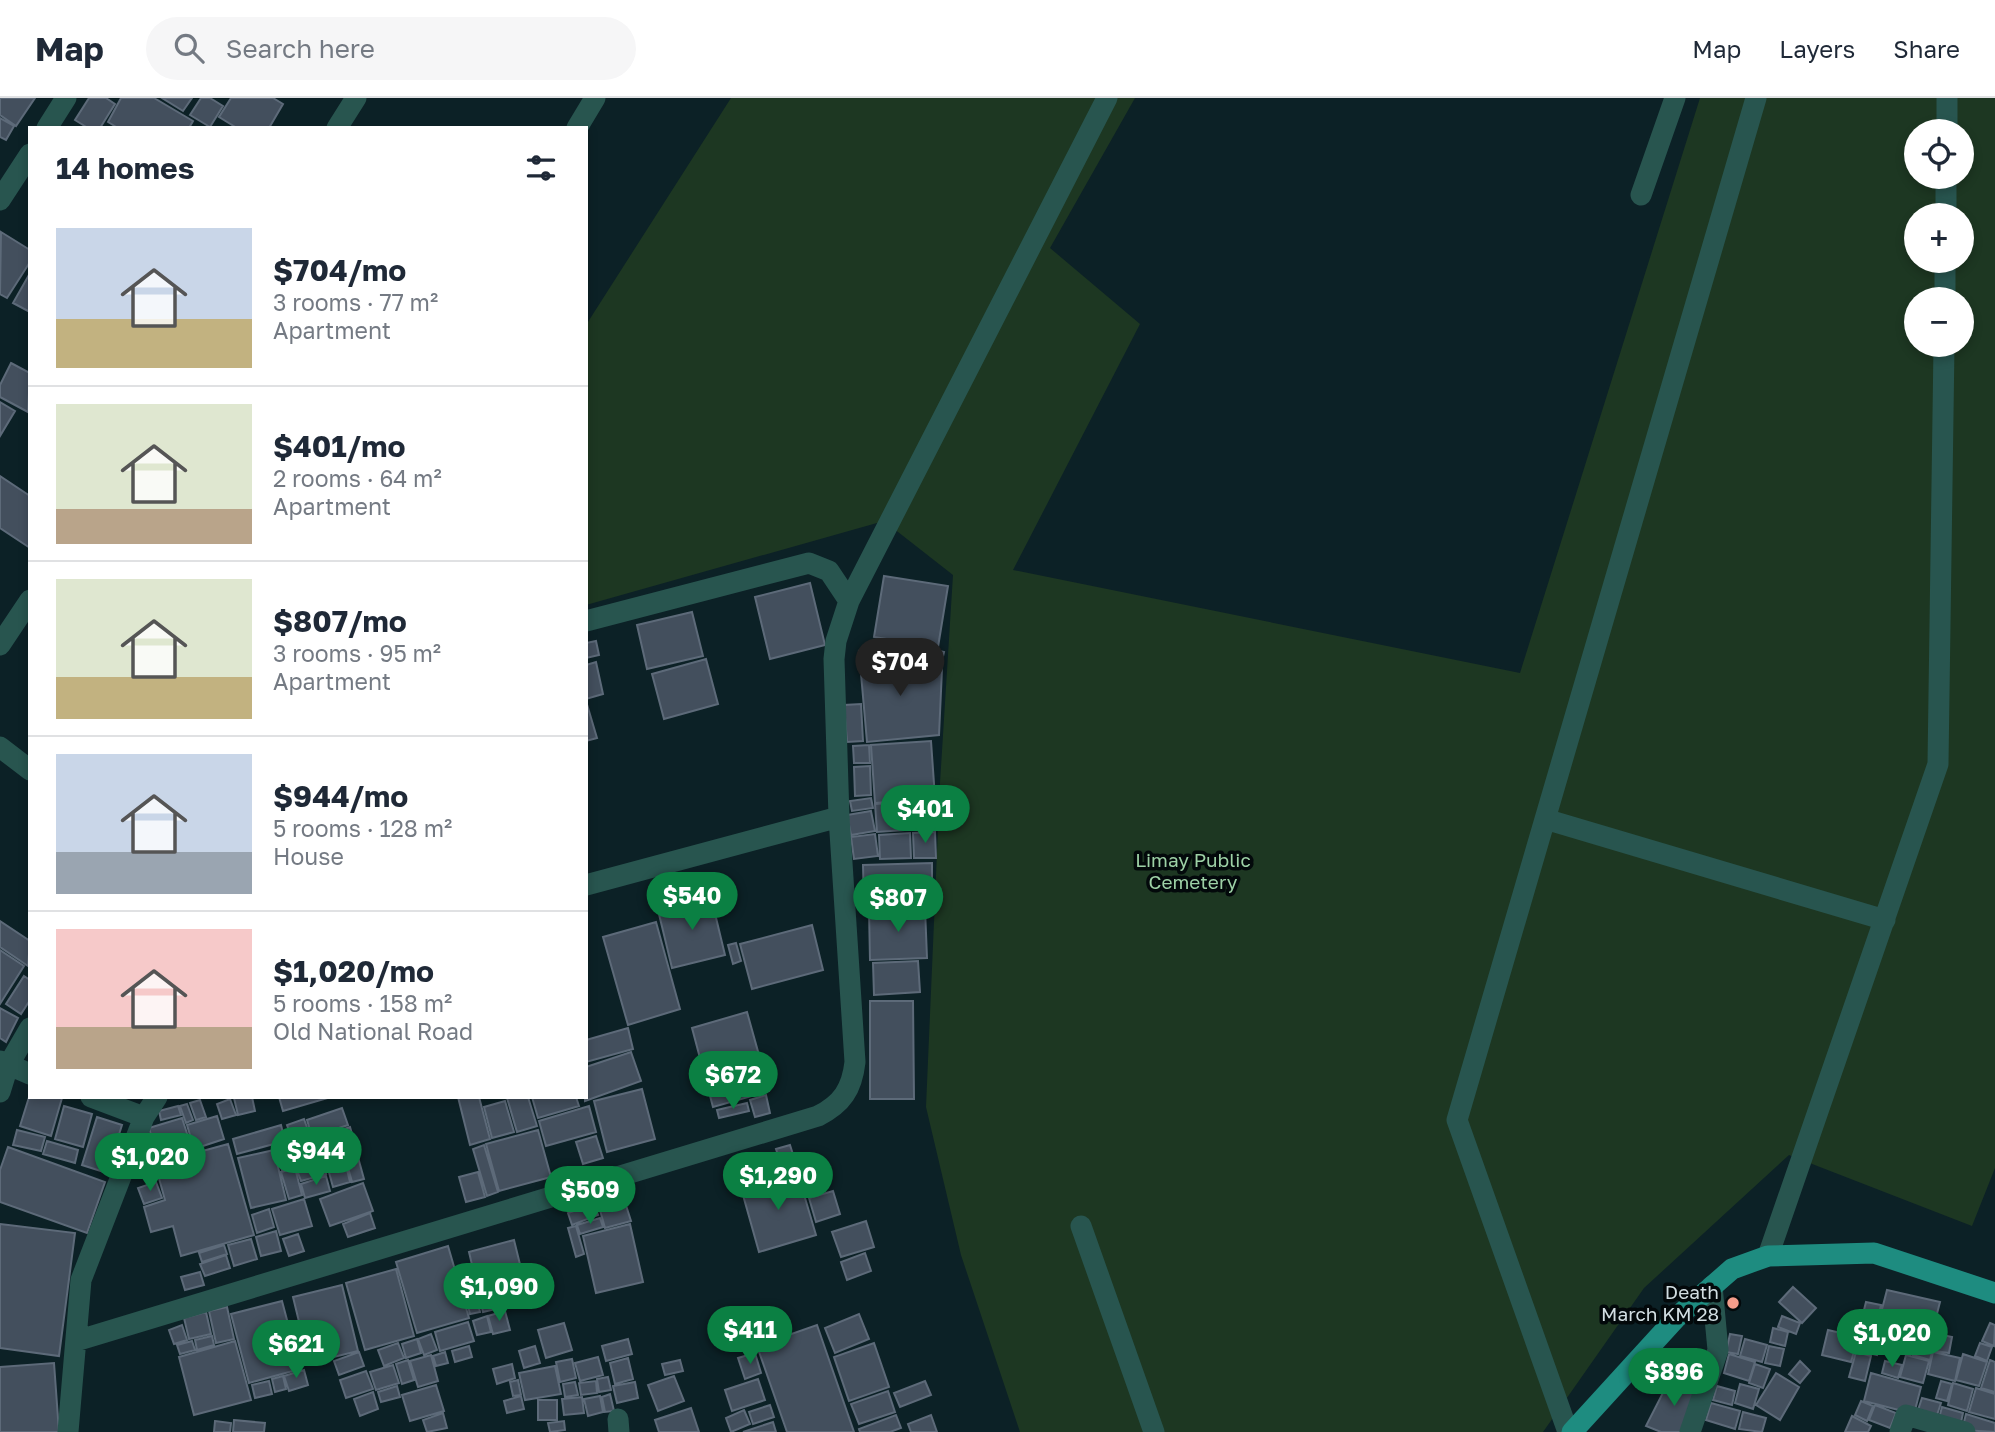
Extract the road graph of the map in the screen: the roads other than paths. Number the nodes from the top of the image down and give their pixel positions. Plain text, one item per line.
1 (66, 98) edge
2 (356, 98) edge
3 (595, 98) edge
4 (1107, 98) edge
5 (1675, 98) edge
6 (1756, 98) edge
7 (1947, 98) edge
8 (1947, 119) edge
9 (48, 126) edge
10 (338, 126) edge
11 (578, 126) edge
12 (28, 157) edge
13 (1641, 195) dead end
14 (0, 200) edge
15 (1944, 357) edge
16 (849, 601) junction
17 (28, 603) edge
18 (588, 620) edge
19 (0, 645) edge
20 (0, 747) edge
21 (28, 768) edge
22 (839, 817) junction
23 (1545, 819) junction
24 (588, 884) edge
25 (1885, 920) junction
26 (28, 1031) edge
27 (4, 1063) edge
28 (28, 1073) edge
29 (0, 1092) edge
30 (96, 1099) edge
31 (156, 1099) edge
32 (144, 1117) junction
33 (1081, 1226) dead end
34 (1768, 1256) junction
35 (1712, 1286) junction
36 (1995, 1293) edge
37 (76, 1341) junction
38 (68, 1432) edge
39 (1154, 1432) edge
40 (1570, 1432) edge
41 (1690, 1432) edge
42 (1900, 1432) edge
43 (1965, 1432) edge

1 - 9 street
2 - 10 street
3 - 11 street
4 - 16 street
5 - 13 street
6 - 23 street
7 - 8 street
12 - 14 street
15 - 25 street
16 - 18 street
16 - 22 street
17 - 19 street
20 - 21 street
22 - 24 street
22 - 37 street
23 - 25 street
23 - 40 street
25 - 34 street
26 - 27 street
27 - 28 street
27 - 29 street
30 - 32 street
31 - 32 street
32 - 37 street
33 - 39 street
34 - 35 main road
34 - 36 main road
35 - 40 main road
35 - 41 street
37 - 38 street
42 - 43 street

